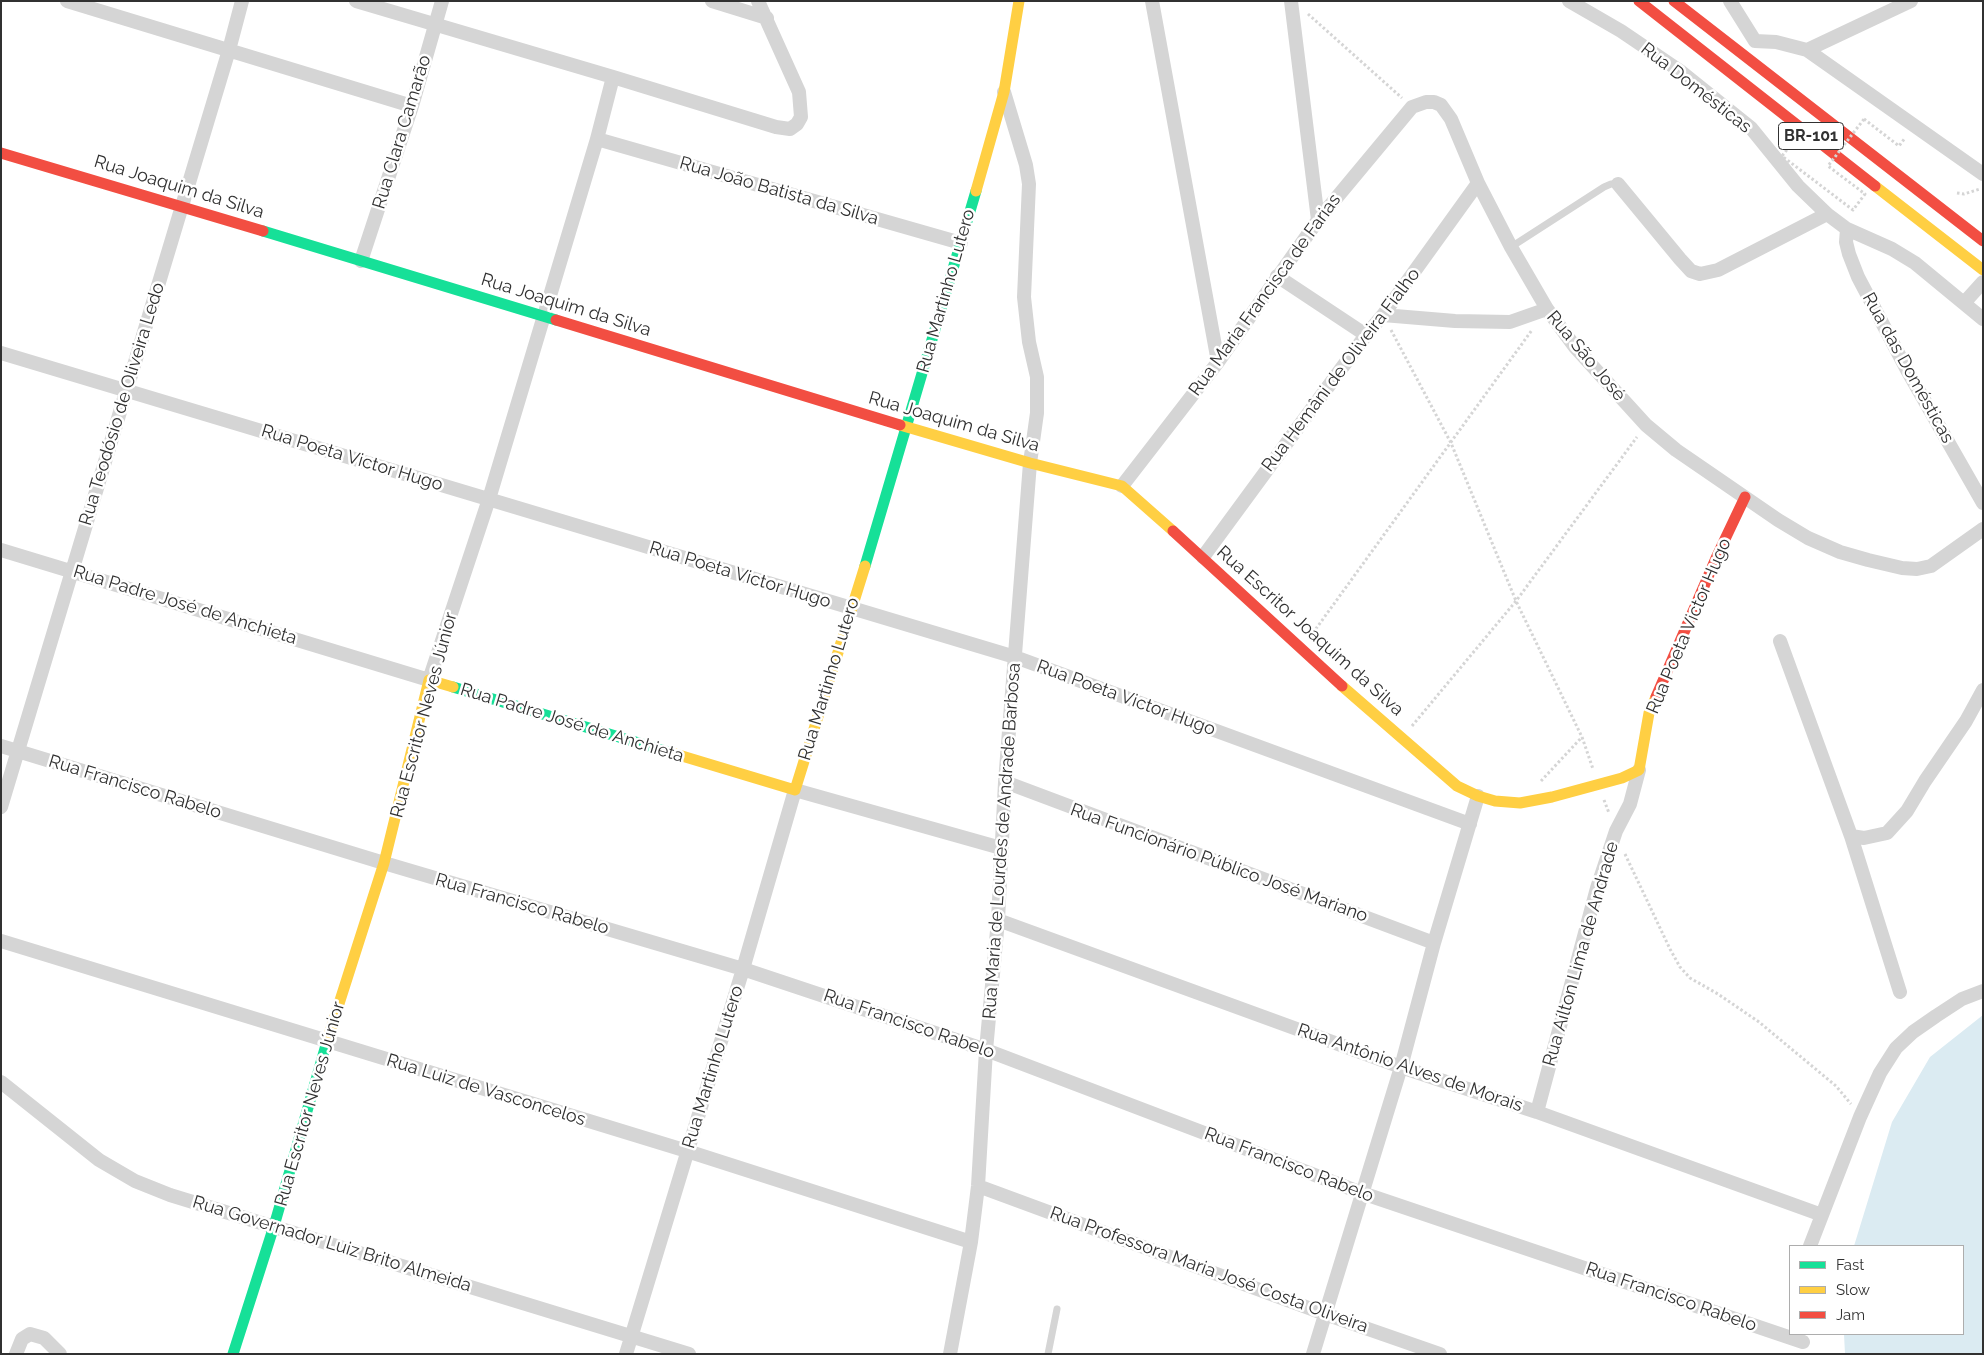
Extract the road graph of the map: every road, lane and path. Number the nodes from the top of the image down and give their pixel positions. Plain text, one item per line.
1 (68, 1) edge
2 (242, 1) edge
3 (356, 1) edge
4 (442, 1) edge
5 (712, 1) edge
6 (758, 1) edge
7 (1019, 1) edge
8 (1152, 1) edge
9 (1570, 1) edge
10 (1639, 1) edge
11 (1674, 1) edge
12 (1730, 1) edge
13 (1911, 1) edge
14 (1296, 5) edge
15 (767, 18) junction
16 (434, 24) junction
17 (1755, 41) junction
18 (229, 50) junction
19 (1807, 50) junction
20 (1743, 55) junction
21 (613, 77) junction
22 (1004, 92) junction
23 (412, 106) junction
24 (1412, 107) junction
25 (1864, 119) dead end
26 (597, 139) junction
27 (1793, 142) dead end
28 (1, 153) edge
29 (1983, 174) edge
30 (1478, 183) junction
31 (1618, 184) joint
32 (1983, 188) edge
33 (1953, 192) dead end
34 (182, 206) junction
35 (1827, 214) junction
36 (1318, 220) junction
37 (1847, 229) junction
38 (1983, 241) edge
39 (961, 243) junction
40 (1510, 247) junction
41 (361, 261) junction
42 (1983, 270) edge
43 (1277, 276) junction
44 (1983, 282) edge
45 (1964, 303) junction
46 (1547, 309) junction
47 (1383, 315) junction
48 (543, 316) junction
49 (1983, 319) edge
50 (1366, 335) junction
51 (1, 353) edge
52 (1218, 362) junction
53 (126, 389) junction
54 (1646, 425) junction
55 (906, 427) junction
56 (1451, 443) junction
57 (1030, 463) junction
58 (1122, 486) junction
59 (1746, 497) junction
60 (489, 500) junction
61 (1983, 503) edge
62 (1983, 529) edge
63 (1, 550) edge
64 (1203, 557) junction
65 (71, 570) junction
66 (1516, 601) junction
67 (852, 608) junction
68 (1780, 641) dead end
69 (1301, 650) junction
70 (1015, 657) junction
71 (429, 680) junction
72 (1983, 690) edge
73 (1582, 737) junction
74 (1402, 738) junction
75 (1, 746) edge
76 (18, 751) junction
77 (1639, 770) junction
78 (1005, 782) junction
79 (1539, 783) dead end
80 (1598, 785) junction
81 (795, 790) junction
82 (1478, 796) junction
83 (1, 807) edge
84 (1470, 824) junction
85 (1616, 831) junction
86 (1851, 836) junction
87 (1001, 848) junction
88 (384, 863) junction
89 (998, 920) junction
90 (1, 941) edge
91 (1434, 943) junction
92 (743, 969) junction
93 (1983, 991) edge
94 (1900, 992) dead end
95 (326, 1042) junction
96 (986, 1050) junction
97 (1401, 1067) junction
98 (1, 1082) edge
99 (1537, 1112) junction
100 (1860, 1117) junction
101 (687, 1151) junction
102 (978, 1186) junction
103 (1362, 1193) junction
104 (1822, 1215) junction
105 (274, 1226) junction
106 (971, 1242) junction
107 (1810, 1245) edge
108 (1057, 1309) dead end
109 (1325, 1314) junction
110 (631, 1337) junction
111 (1804, 1343) edge
112 (18, 1349) edge
113 (60, 1354) edge
114 (233, 1354) edge
115 (626, 1354) edge
116 (689, 1354) edge
117 (950, 1354) edge
118 (1048, 1354) edge
119 (1313, 1354) edge
120 (1440, 1354) edge

1 - 18 street
2 - 18 street, Rua Teodósio de Oliveira Ledo
3 - 16 street
4 - 16 street, Rua Clara Camarão
5 - 15 street
6 - 15 street
7 - 22 main road, Rua Martinho Lutero
8 - 52 street
9 - 35 street, Rua Domésticas
10 - 42 main road, BR-101
11 - 20 main road, BR-101
12 - 17 street
13 - 19 street
14 - 24 path
14 - 36 street
15 - 21 street
16 - 21 street
16 - 23 street, Rua Clara Camarão
17 - 19 street
17 - 20 street
18 - 23 street
18 - 34 street, Rua Teodósio de Oliveira Ledo
19 - 29 street
20 - 38 main road, BR-101
21 - 26 street, Rua Escritor Neves Júnior
22 - 39 main road, Rua Martinho Lutero
22 - 57 street, Rua Maria de Lourdes de Andrade Barbosa
23 - 41 street, Rua Clara Camarão
24 - 30 street, Rua São José
24 - 36 street, Rua Maria Francisca de Farias
25 - 27 path, bridge
26 - 39 street, Rua João Batista da Silva
26 - 48 street, Rua Escritor Neves Júnior
28 - 34 main road, Rua Joaquim da Silva
30 - 40 street, Rua São José
30 - 47 street, Rua Hemâni de Oliveira Fialho
31 - 35 street
31 - 40 lane
32 - 33 path
34 - 41 main road, Rua Joaquim da Silva
34 - 53 street, Rua Teodósio de Oliveira Ledo
35 - 37 street, Rua Domésticas
36 - 43 street, Rua Maria Francisca de Farias
37 - 45 street, Rua Domésticas
37 - 61 street, Rua das Domésticas
39 - 55 main road, Rua Martinho Lutero
40 - 46 street, Rua São José
41 - 48 main road, Rua Joaquim da Silva
43 - 50 street
43 - 52 street, Rua Maria Francisca de Farias
44 - 45 street
45 - 49 street, Rua Domésticas
46 - 47 street
46 - 54 street, Rua São José
46 - 56 path
47 - 50 street, Rua Hemâni de Oliveira Fialho
47 - 56 path
48 - 55 main road, Rua Joaquim da Silva
48 - 60 street, Rua Escritor Neves Júnior
50 - 64 street, Rua Hemâni de Oliveira Fialho
51 - 53 street, Rua Poeta Victor Hugo
52 - 58 street, Rua Maria Francisca de Farias
53 - 60 street, Rua Poeta Victor Hugo
53 - 65 street, Rua Teodósio de Oliveira Ledo
54 - 59 street, Rua São José
54 - 66 path
55 - 57 main road, Rua Joaquim da Silva
55 - 67 main road, Rua Martinho Lutero
56 - 66 path
56 - 69 path
57 - 58 main road, Rua Joaquim da Silva
57 - 70 street, Rua Maria de Lourdes de Andrade Barbosa
58 - 64 main road, Rua Escritor Joaquim da Silva
59 - 62 street, Rua São José
59 - 77 main road, Rua Poeta Victor Hugo
60 - 67 street, Rua Poeta Victor Hugo
60 - 71 street, Rua Escritor Neves Júnior
63 - 65 street, Rua Padre José de Anchieta
64 - 69 main road, Rua Escritor Joaquim da Silva
65 - 71 street, Rua Padre José de Anchieta
65 - 76 street, Rua Teodósio de Oliveira Ledo
66 - 73 path
66 - 74 path
67 - 70 street, Rua Poeta Victor Hugo
67 - 81 main road, Rua Martinho Lutero
68 - 86 street
69 - 74 main road, Rua Escritor Joaquim da Silva
70 - 78 street, Rua Maria de Lourdes de Andrade Barbosa
70 - 84 street, Rua Poeta Victor Hugo
71 - 81 main road, Rua Padre José de Anchieta
71 - 88 main road, Rua Escritor Neves Júnior
72 - 86 street
73 - 79 path
73 - 80 path
74 - 82 main road, Rua Escritor Joaquim da Silva
75 - 76 street, Rua Francisco Rabelo
76 - 83 street, Rua Teodósio de Oliveira Ledo
76 - 88 street, Rua Francisco Rabelo
77 - 80 main road
77 - 85 street, Rua Aílton Lima de Andrade
78 - 87 street, Rua Maria de Lourdes de Andrade Barbosa
78 - 91 street, Rua Funcionário Público José Mariano
80 - 82 main road
80 - 85 path
81 - 87 street, Rua Padre José de Anchieta
81 - 92 street, Rua Martinho Lutero
82 - 84 street
84 - 91 street
85 - 99 street, Rua Aílton Lima de Andrade
85 - 100 path
86 - 94 street
87 - 89 street, Rua Maria de Lourdes de Andrade Barbosa
88 - 92 street, Rua Francisco Rabelo
88 - 95 main road, Rua Escritor Neves Júnior
89 - 96 street, Rua Maria de Lourdes de Andrade Barbosa
89 - 97 street, Rua Antônio Alves de Morais
90 - 95 street, Rua Luiz de Vasconcelos
91 - 97 street
92 - 96 street, Rua Francisco Rabelo
92 - 101 street, Rua Martinho Lutero
93 - 100 street
95 - 101 street, Rua Luiz de Vasconcelos
95 - 105 main road, Rua Escritor Neves Júnior
96 - 102 street, Rua Maria de Lourdes de Andrade Barbosa
96 - 103 street, Rua Francisco Rabelo
97 - 99 street, Rua Antônio Alves de Morais
97 - 103 street
98 - 105 street, Rua Governador Luiz Brito Almeida
99 - 104 street, Rua Antônio Alves de Morais
100 - 104 street
101 - 106 street, Rua Luiz de Vasconcelos
101 - 110 street, Rua Martinho Lutero
102 - 106 street, Rua Maria de Lourdes de Andrade Barbosa
102 - 109 street, Rua Professora Maria José Costa Oliveira
103 - 109 street
103 - 111 street, Rua Francisco Rabelo
104 - 107 street
105 - 110 street, Rua Governador Luiz Brito Almeida
105 - 114 main road, Rua Escritor Neves Júnior
106 - 117 street, Rua Maria de Lourdes de Andrade Barbosa
108 - 118 lane
109 - 119 street
109 - 120 street, Rua Professora Maria José Costa Oliveira
110 - 115 street, Rua Martinho Lutero
110 - 116 street, Rua Governador Luiz Brito Almeida
112 - 113 street

